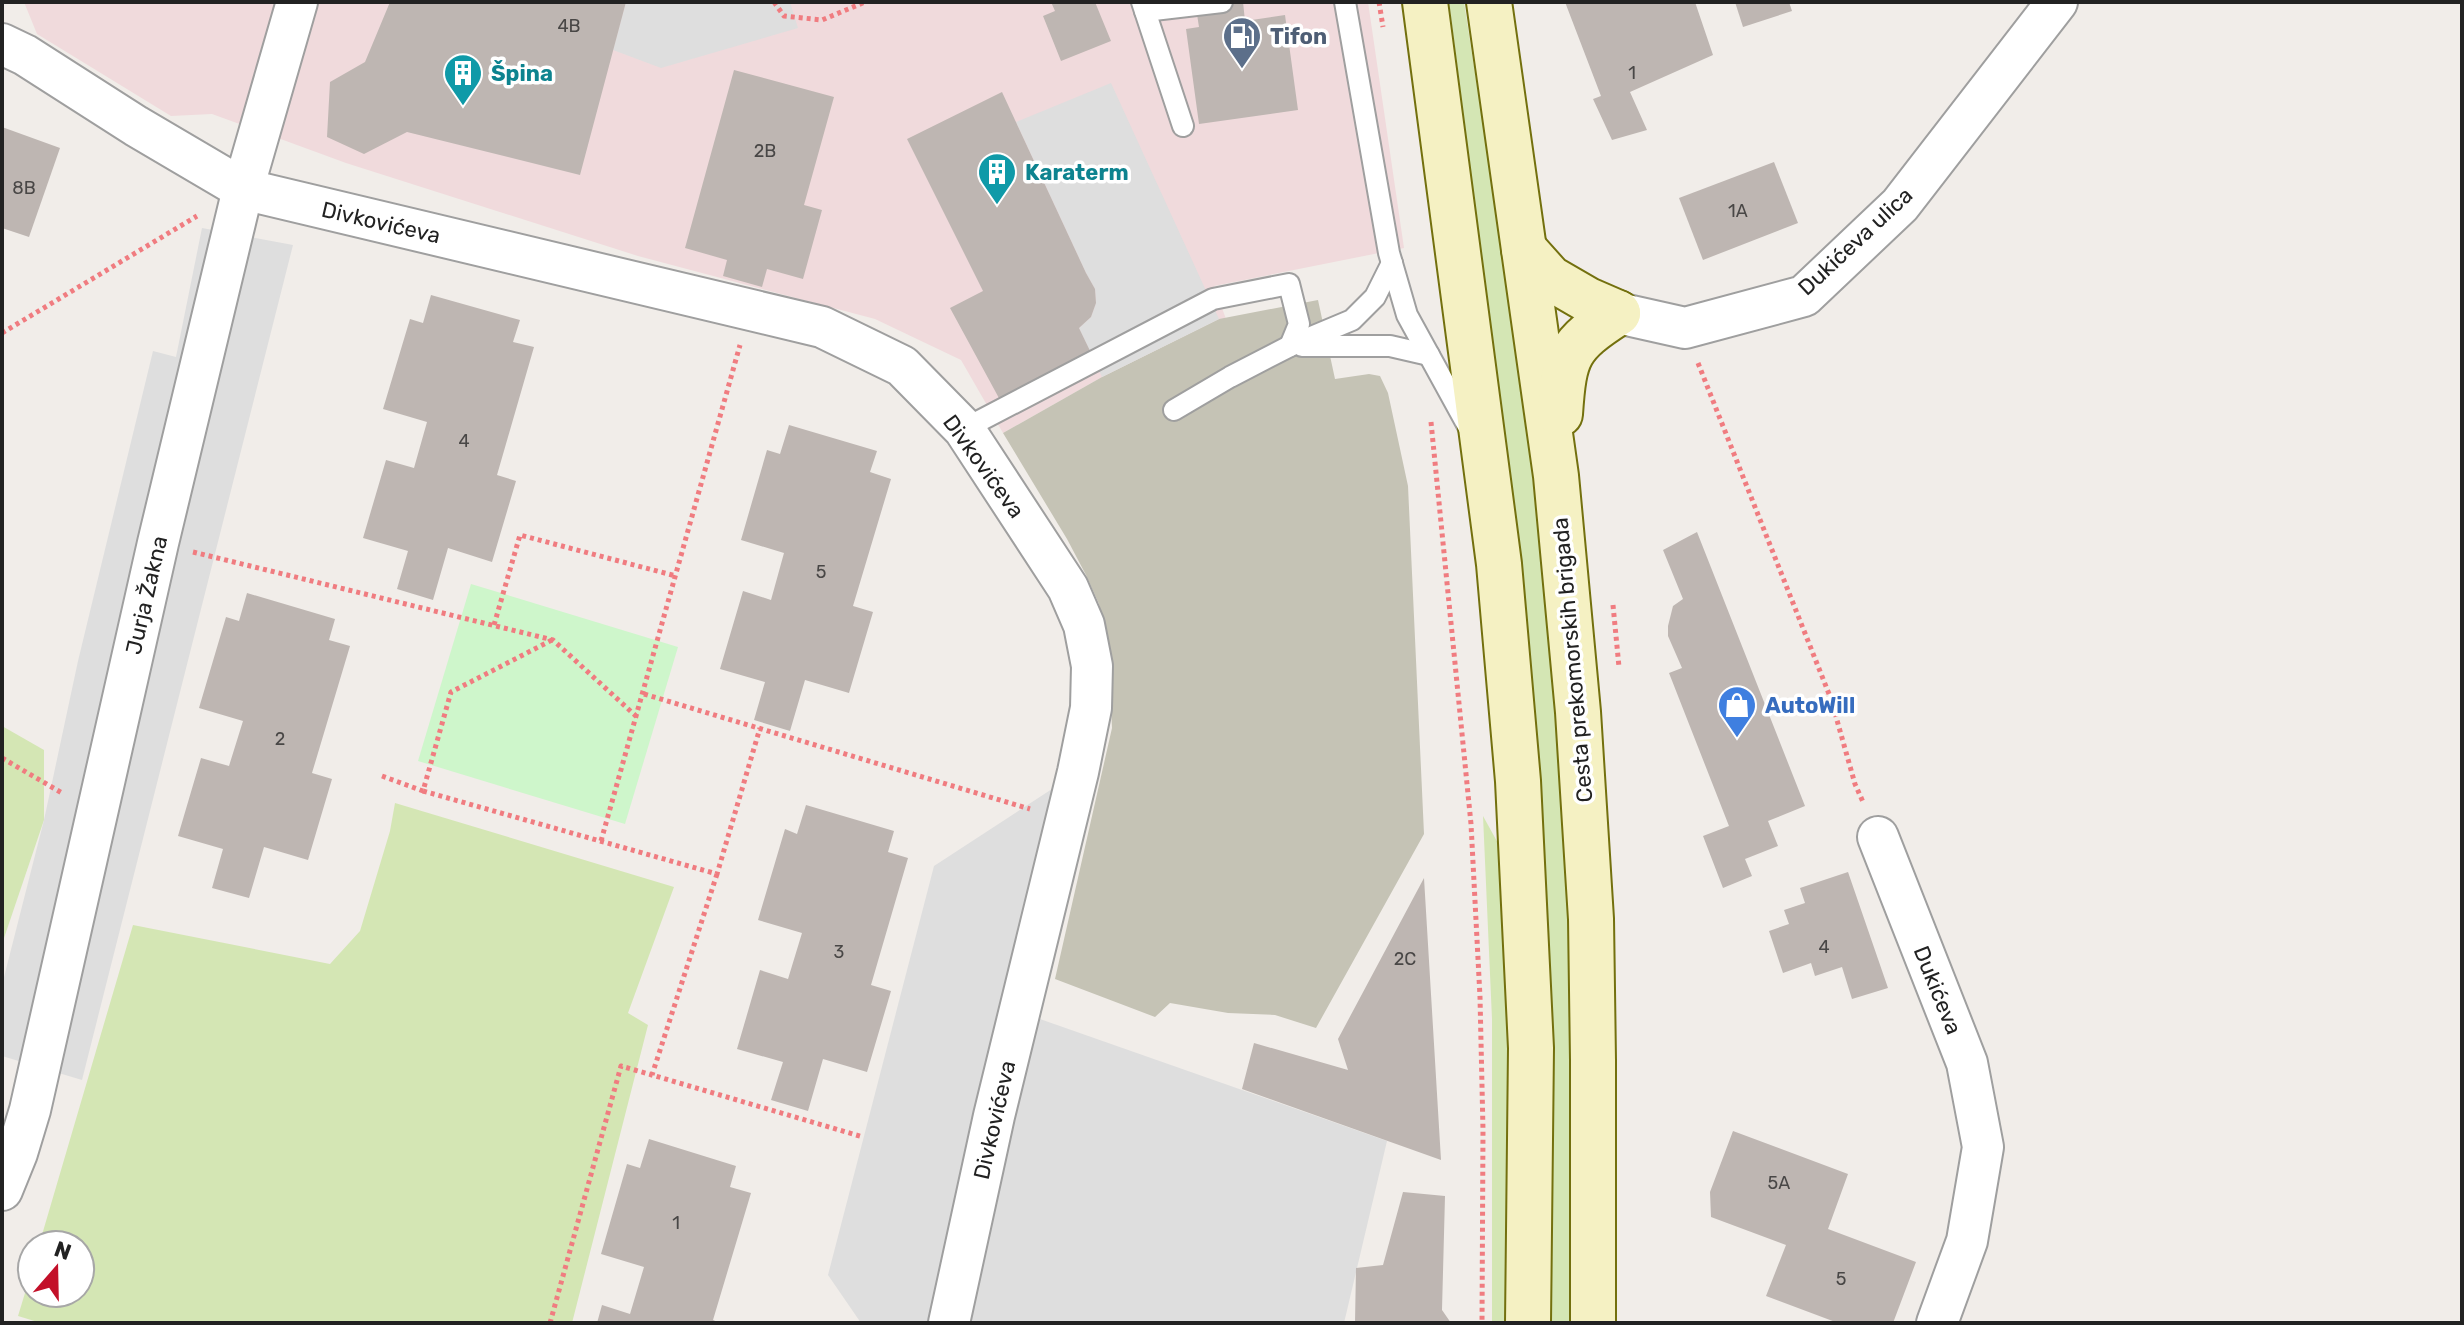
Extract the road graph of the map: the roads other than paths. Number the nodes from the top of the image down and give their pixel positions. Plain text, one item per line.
1 (297, 2) edge
2 (1222, 2) edge
3 (1345, 2) edge
4 (1425, 2) edge
5 (1489, 2) edge
6 (2057, 2) edge
7 (1144, 7) edge
8 (2, 44) edge
9 (1183, 126) dead end
10 (243, 189) junction
11 (1524, 249) junction
12 (1392, 263) junction
13 (1618, 313) junction
14 (1290, 346) junction
15 (1429, 355) junction
16 (1174, 410) dead end
17 (964, 429) junction
18 (1486, 458) junction
19 (1556, 476) junction
20 (1878, 837) road end
21 (2, 1190) edge
22 (949, 1323) edge
23 (1528, 1323) edge
24 (1593, 1323) edge
25 (1937, 1323) edge

1 - 10 street, Jurja Žakna
2 - 7 lane
3 - 12 lane
4 - 18 main road
5 - 11 main road, Cesta prekomorskih brigada
6 - 13 street, Dukićeva ulica
7 - 9 lane
8 - 10 street, Divkovićeva
10 - 17 street, Divkovićeva
10 - 21 street, Jurja Žakna
11 - 13 main road
11 - 19 main road, Cesta prekomorskih brigada
12 - 14 lane
12 - 15 lane
13 - 19 main road
14 - 15 lane
14 - 16 lane
14 - 17 lane
15 - 18 lane
17 - 22 street, Divkovićeva
18 - 23 main road
19 - 24 main road, Cesta prekomorskih brigada
20 - 25 street, Dukićeva

